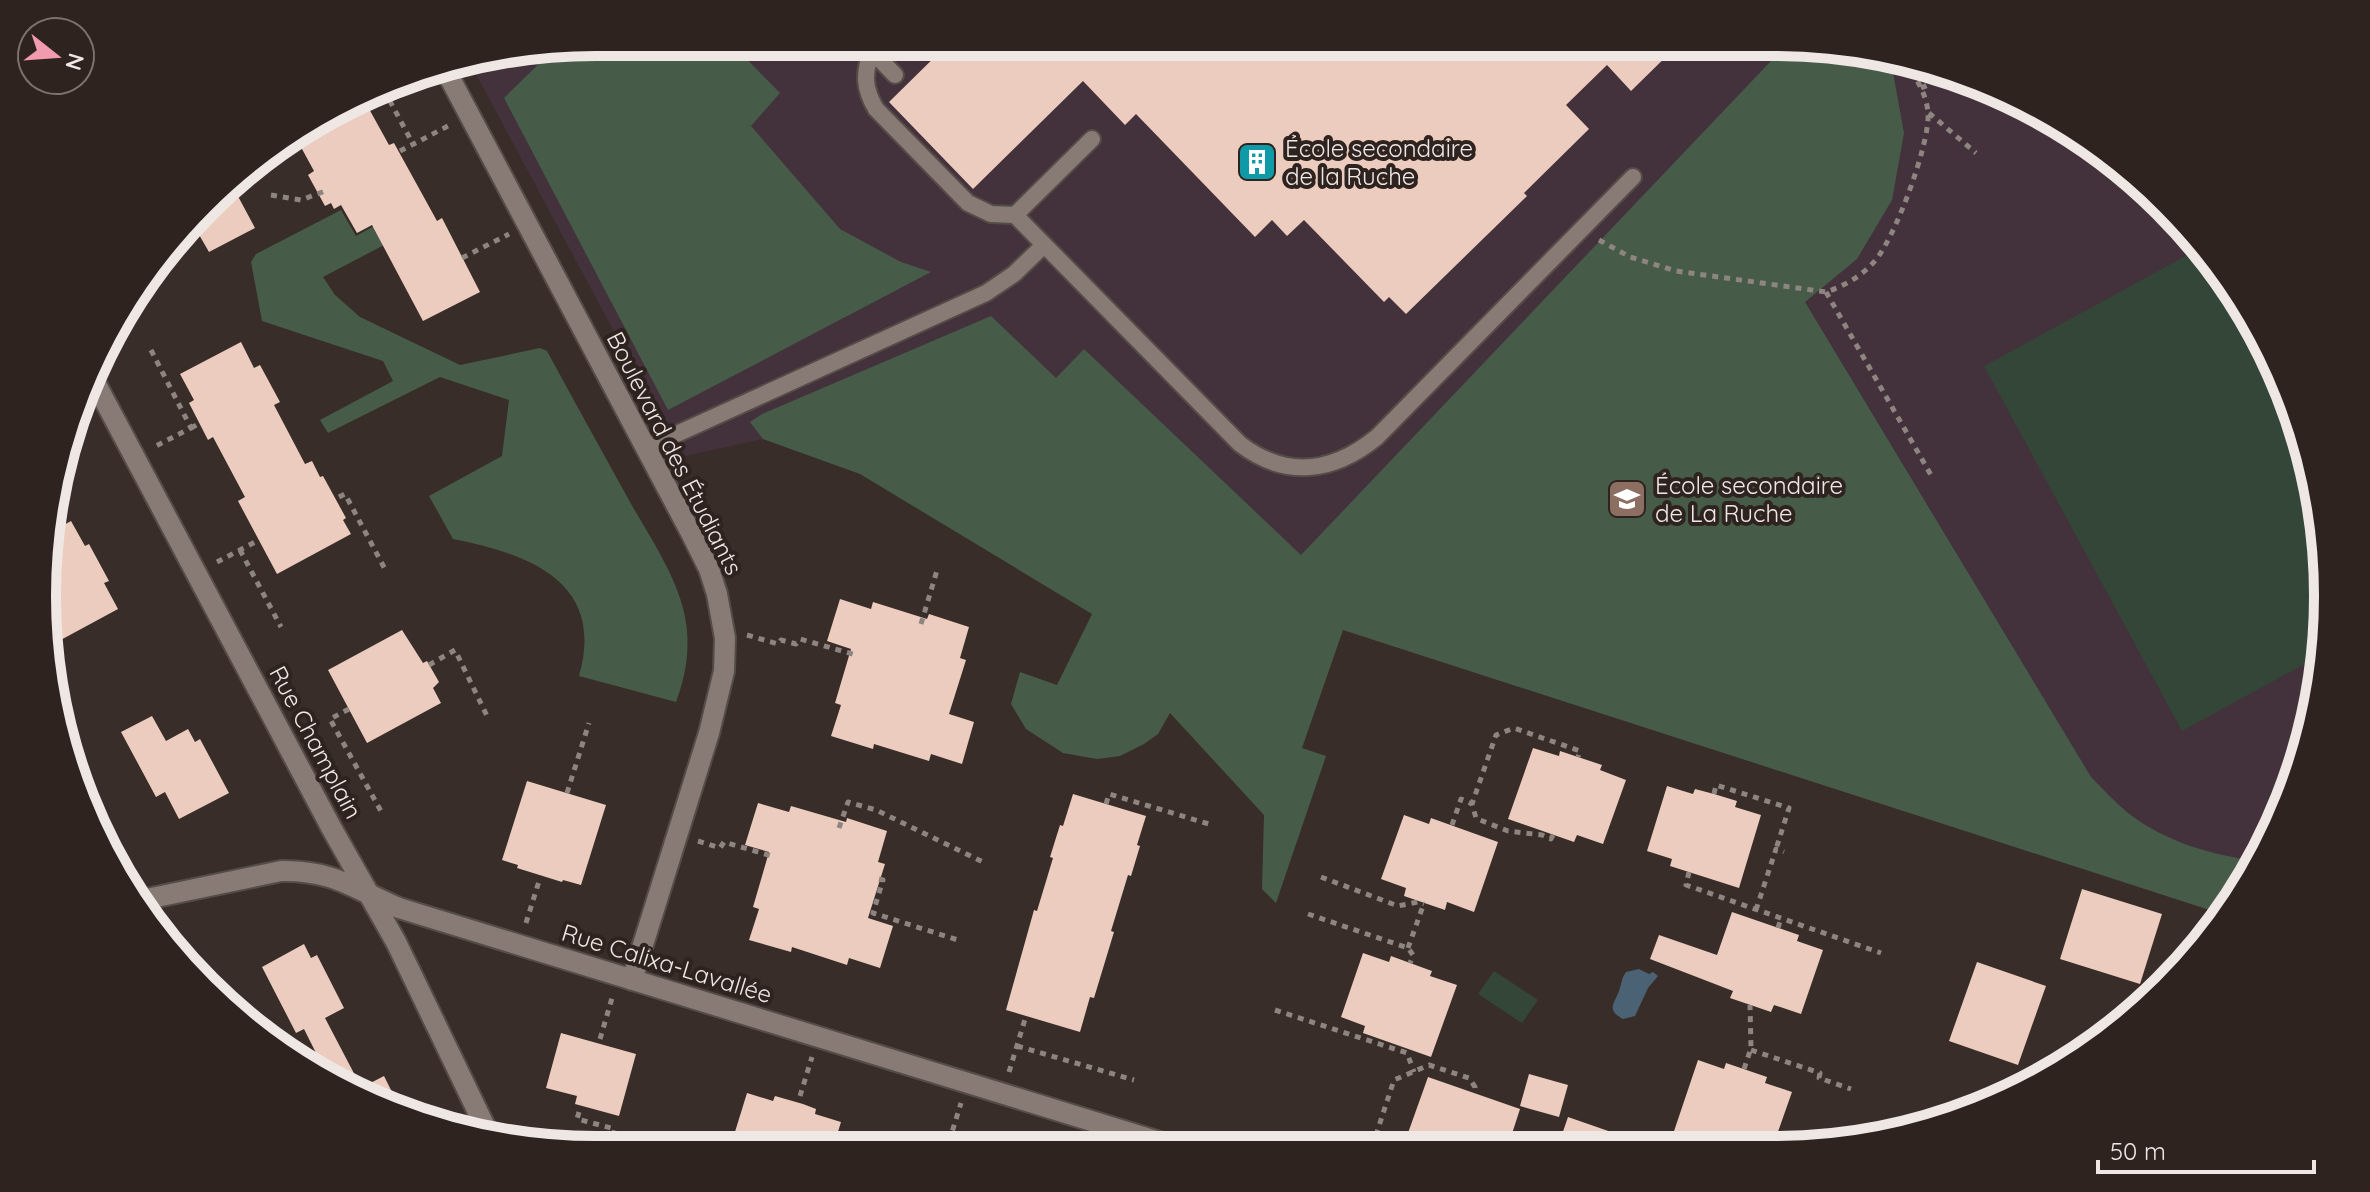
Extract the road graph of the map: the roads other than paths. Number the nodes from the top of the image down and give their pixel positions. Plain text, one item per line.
1 (867, 56) edge
2 (876, 56) edge
3 (895, 75) dead end
4 (449, 76) edge
5 (1092, 139) dead end
6 (1633, 177) dead end
7 (1015, 215) junction
8 (1044, 245) junction
9 (98, 388) edge
10 (646, 448) junction
11 (370, 894) junction
12 (149, 899) edge
13 (625, 978) junction
14 (484, 1124) edge
15 (1141, 1136) edge

1 - 7 lane
2 - 3 lane
4 - 10 street, Boulevard des Étudiants
5 - 7 lane
6 - 8 lane
7 - 8 lane
8 - 10 lane
9 - 11 street, Rue Champlain
10 - 13 street, Boulevard des Étudiants
11 - 12 street, Rue Calixa-Lavallée
11 - 13 street, Rue Calixa-Lavallée
11 - 14 street, Rue Champlain
13 - 15 street, Rue Calixa-Lavallée

